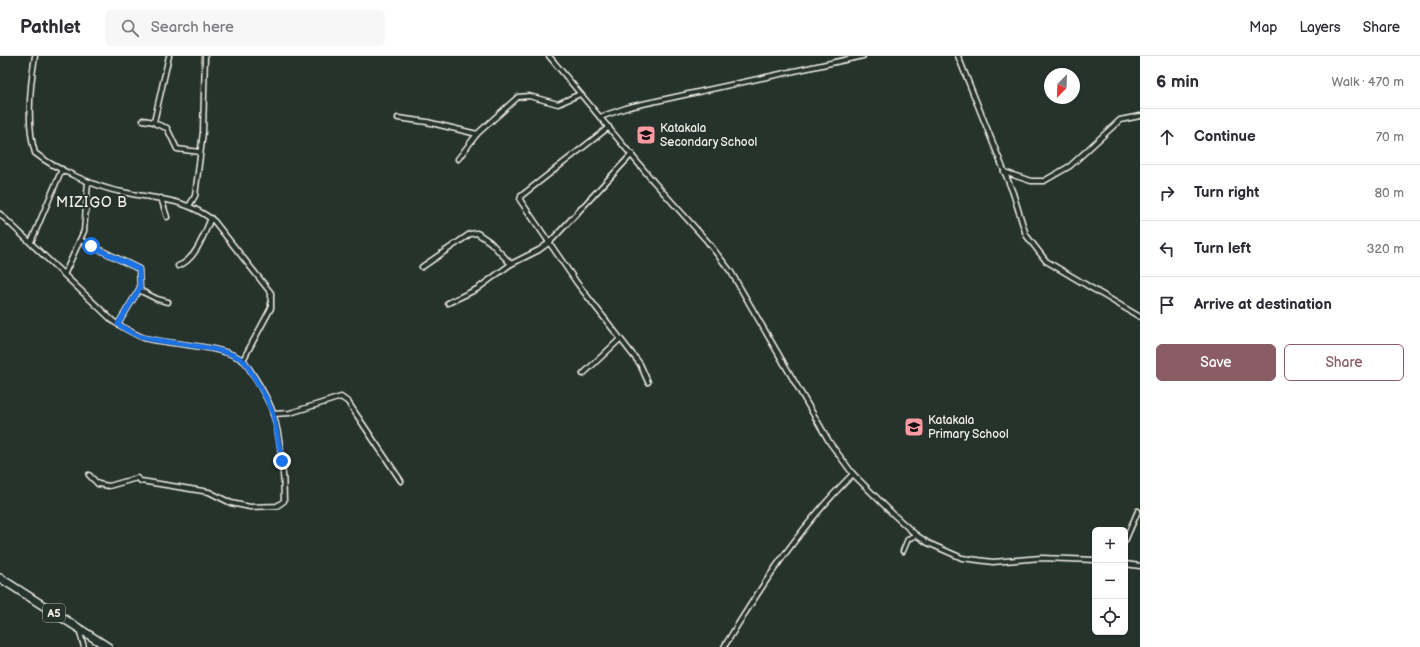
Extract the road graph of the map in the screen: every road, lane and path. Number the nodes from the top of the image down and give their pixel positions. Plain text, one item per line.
1 (35, 56) edge
2 (169, 56) edge
3 (205, 56) edge
4 (549, 56) edge
5 (863, 56) edge
6 (958, 56) edge
7 (580, 94) junction
8 (1140, 116) edge
9 (600, 117) junction
10 (398, 118) dead end
11 (143, 120) dead end
12 (154, 122) junction
13 (608, 127) junction
14 (477, 134) junction
15 (200, 152) junction
16 (632, 154) junction
17 (458, 159) dead end
18 (62, 169) junction
19 (1004, 172) junction
20 (88, 182) junction
21 (161, 198) junction
22 (189, 206) junction
23 (0, 214) edge
24 (167, 217) dead end
25 (211, 218) junction
26 (80, 240) junction
27 (31, 242) junction
28 (550, 242) junction
29 (511, 264) junction
30 (178, 266) dead end
31 (422, 267) dead end
32 (65, 273) junction
33 (139, 290) junction
34 (168, 302) dead end
35 (448, 303) dead end
36 (1140, 317) edge
37 (118, 324) junction
38 (620, 339) junction
39 (244, 360) junction
40 (583, 374) dead end
41 (648, 382) dead end
42 (273, 414) junction
43 (853, 474) junction
44 (90, 475) dead end
45 (401, 481) dead end
46 (1138, 511) dead end
47 (916, 535) junction
48 (1128, 535) edge
49 (903, 551) dead end
50 (1092, 560) edge
51 (1128, 564) edge
52 (1140, 566) edge
53 (0, 578) edge
54 (79, 629) junction
55 (84, 647) edge
56 (108, 647) edge
57 (724, 647) edge

1 - 18 street
2 - 12 street
3 - 15 street
4 - 7 street
5 - 9 street
6 - 19 street
7 - 9 street
7 - 14 street
8 - 19 street
9 - 13 street
10 - 14 street
11 - 12 street
12 - 15 street
13 - 16 street
13 - 28 street
14 - 17 street
15 - 22 street
16 - 28 street
16 - 43 street
18 - 20 street
18 - 27 street
19 - 36 street
20 - 21 street
20 - 26 street
21 - 22 street
21 - 24 street
22 - 25 street
23 - 27 street
25 - 30 street
25 - 39 street
26 - 32 street
26 - 33 street
27 - 32 street
28 - 29 street
28 - 38 street
29 - 31 street
29 - 35 street
32 - 37 street
33 - 34 street
33 - 37 street
37 - 39 street
38 - 40 street
38 - 41 street
39 - 42 street
42 - 44 street
42 - 45 street
43 - 47 street
43 - 57 street
46 - 48 street
47 - 49 street
47 - 50 street
51 - 52 street
53 - 54 main road, A5
54 - 55 street
54 - 56 main road, A5

